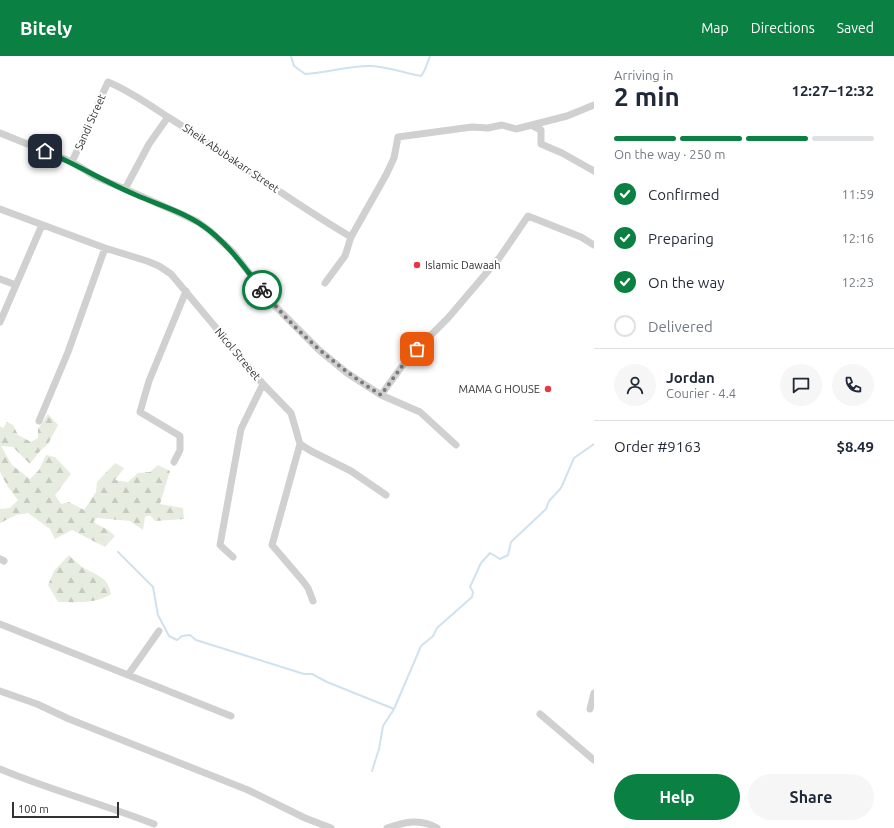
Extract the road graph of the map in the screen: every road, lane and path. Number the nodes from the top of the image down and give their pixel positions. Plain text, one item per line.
1 (108, 82) joint
2 (594, 105) edge
3 (168, 117) junction
4 (533, 126) junction
5 (0, 133) edge
6 (72, 162) junction
7 (594, 171) edge
8 (125, 190) junction
9 (0, 209) edge
10 (42, 225) junction
11 (351, 238) junction
12 (594, 245) edge
13 (105, 248) junction
14 (0, 279) edge
15 (326, 283) dead end
16 (16, 285) junction
17 (186, 292) junction
18 (0, 322) edge
19 (264, 384) junction
20 (381, 395) junction
21 (38, 421) dead end
22 (300, 444) junction
23 (456, 445) dead end
24 (174, 462) dead end
25 (386, 495) dead end
26 (233, 557) dead end
27 (313, 602) dead end
28 (0, 624) edge
29 (159, 631) dead end
30 (128, 675) junction
31 (0, 690) edge
32 (594, 693) edge
33 (590, 709) dead end
34 (540, 714) dead end
35 (231, 716) dead end
36 (594, 760) edge
37 (0, 769) edge
38 (154, 824) dead end
39 (331, 828) edge
40 (387, 828) edge
41 (437, 828) edge

1 - 3 street, Sheik Abubakarr Street
1 - 6 street, Sandi Street
2 - 4 street
3 - 8 street
3 - 11 street, Sheik Abubakarr Street
4 - 7 street
4 - 11 street
5 - 6 street
6 - 8 street
8 - 20 street
9 - 10 street, Nicol Streeet
10 - 13 street, Nicol Streeet
10 - 16 street
11 - 15 street
12 - 20 street
13 - 17 street, Nicol Streeet
13 - 21 street
14 - 16 street
16 - 18 street
17 - 19 street, Nicol Streeet
17 - 24 street
19 - 22 street, Nicol Streeet
19 - 26 street
20 - 23 street
22 - 25 street
22 - 27 street
28 - 30 street
29 - 30 street
30 - 35 street
31 - 39 street
32 - 33 street
34 - 36 street
37 - 38 street
40 - 41 street

